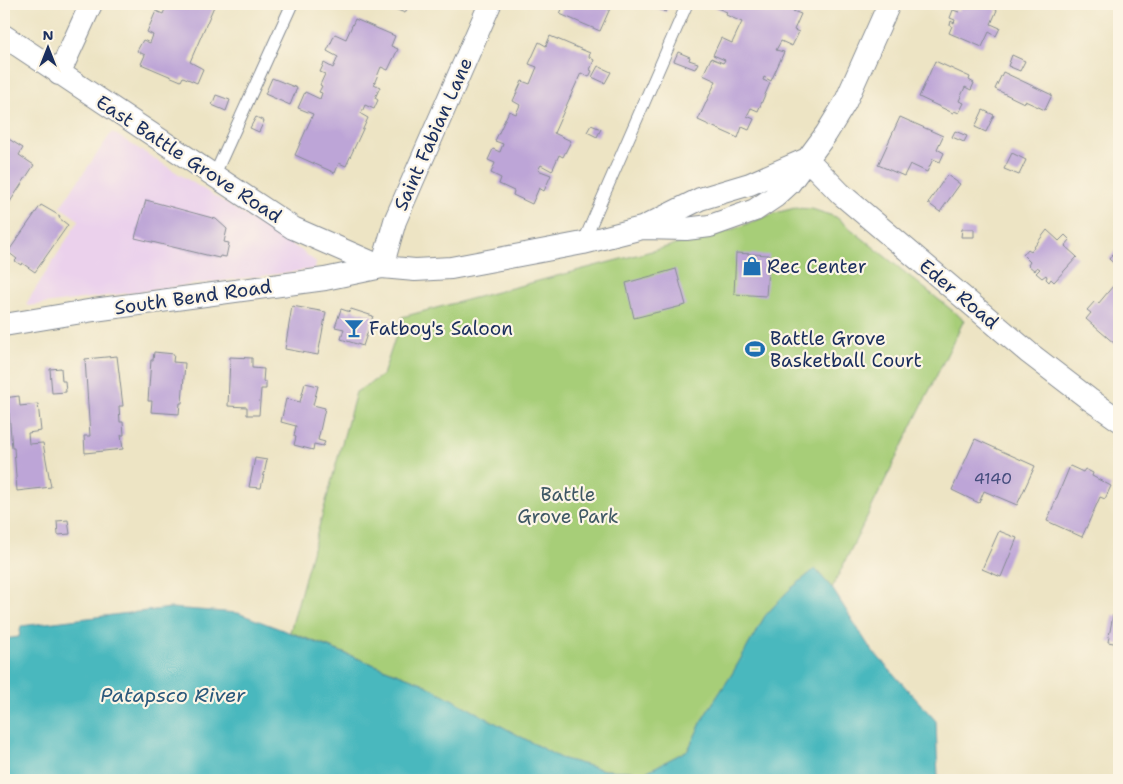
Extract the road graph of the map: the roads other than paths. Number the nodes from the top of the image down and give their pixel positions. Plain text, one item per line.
1 (91, 4) edge
2 (292, 4) edge
3 (490, 4) edge
4 (687, 4) edge
5 (889, 4) edge
6 (4, 36) edge
7 (59, 74) junction
8 (806, 159) junction
9 (214, 176) junction
10 (583, 243) junction
11 (382, 268) junction
12 (4, 325) edge
13 (1119, 420) edge

1 - 7 street
2 - 9 lane
3 - 11 street, Saint Fabian Lane
4 - 10 lane
5 - 8 street
6 - 7 street, East Battle Grove Road
7 - 9 street, East Battle Grove Road
8 - 10 street
8 - 13 street, Eder Road
9 - 11 street, East Battle Grove Road
10 - 11 street
11 - 12 street, South Bend Road

